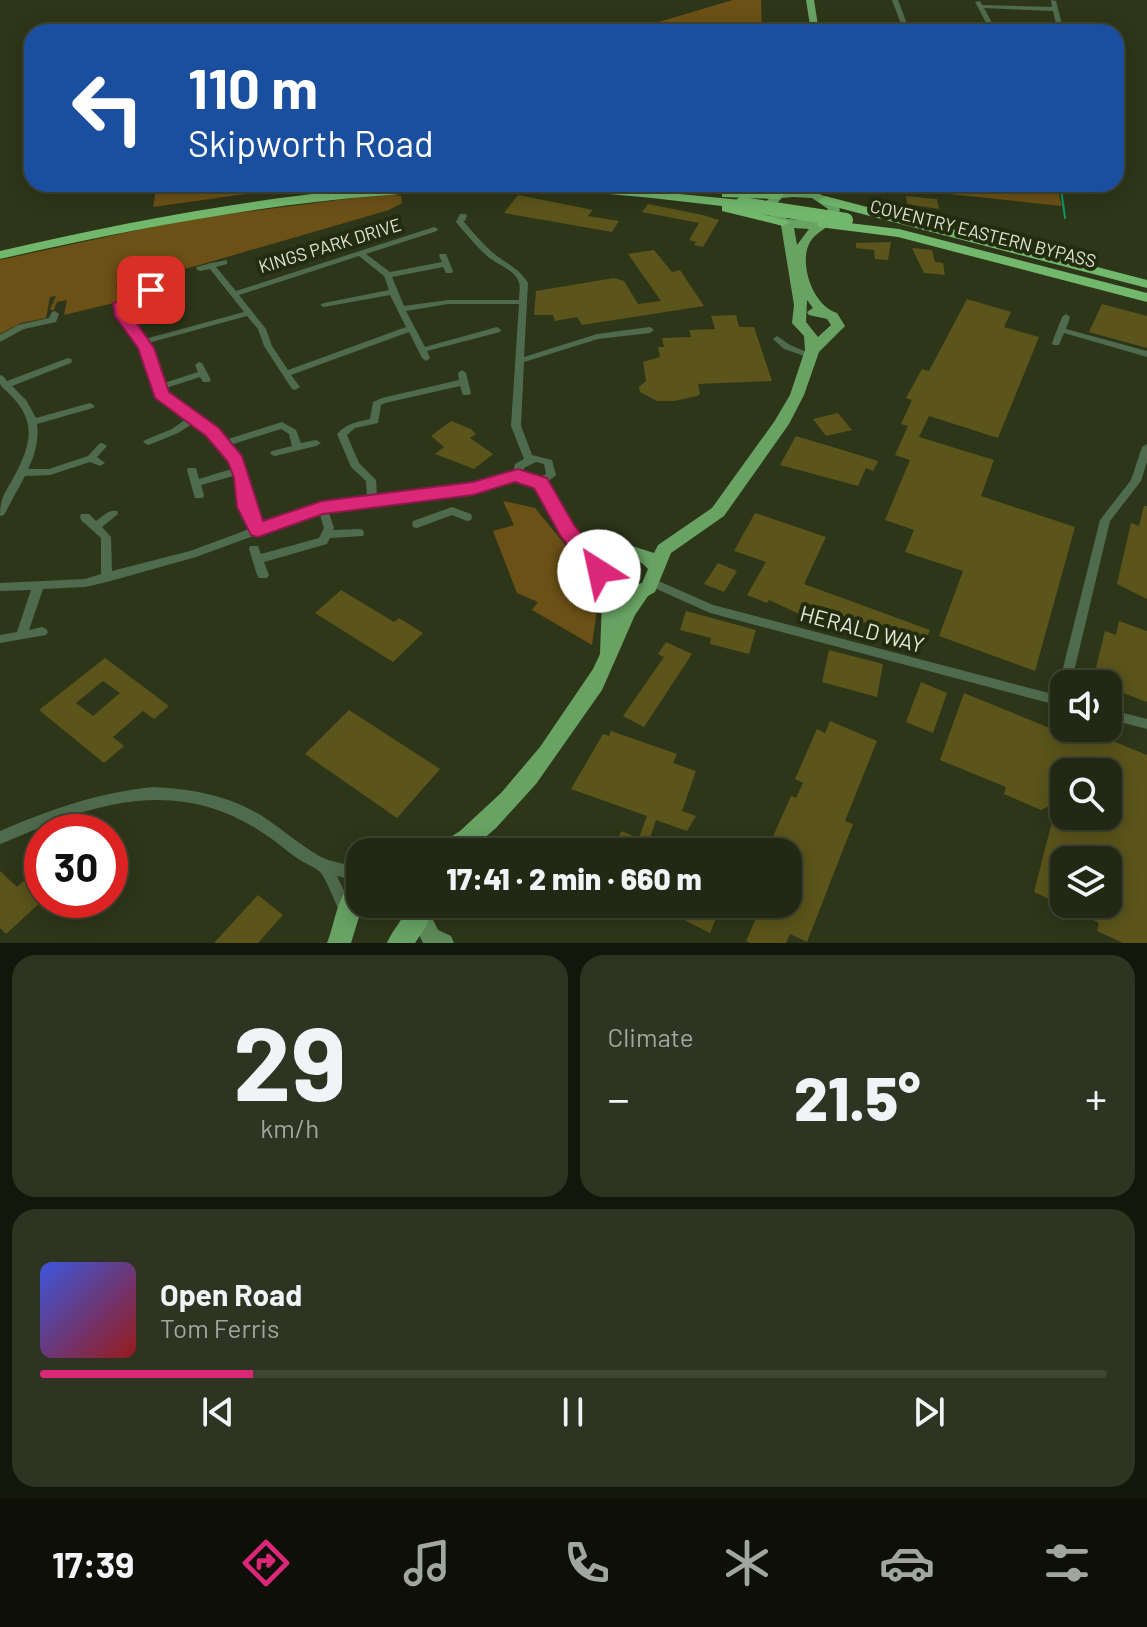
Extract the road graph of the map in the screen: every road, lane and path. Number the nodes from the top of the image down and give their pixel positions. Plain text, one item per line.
1 (810, 0) edge
2 (895, 0) edge
3 (1044, 0) edge
4 (1057, 1) edge
5 (979, 3) edge
6 (1054, 9) junction
7 (814, 24) edge
8 (904, 24) edge
9 (990, 24) edge
10 (1059, 24) edge
11 (300, 192) edge
12 (304, 192) edge
13 (369, 192) edge
14 (392, 192) edge
15 (596, 192) edge
16 (610, 192) edge
17 (663, 192) edge
18 (711, 192) edge
19 (784, 192) edge
20 (821, 192) edge
21 (294, 193) junction
22 (779, 195) junction
23 (319, 196) junction
24 (824, 199) junction
25 (742, 202) junction
26 (463, 216) dead end
27 (847, 217) junction
28 (785, 222) junction
29 (823, 225) junction
30 (384, 227) dead end
31 (434, 229) dead end
32 (365, 230) dead end
33 (375, 232) junction
34 (327, 245) dead end
35 (388, 245) junction
36 (0, 249) edge
37 (310, 250) junction
38 (298, 253) dead end
39 (361, 254) junction
40 (0, 255) edge
41 (224, 262) dead end
42 (446, 264) dead end
43 (211, 265) junction
44 (323, 266) junction
45 (200, 269) dead end
46 (388, 275) junction
47 (1147, 286) edge
48 (393, 292) junction
49 (235, 294) junction
50 (1147, 296) edge
51 (155, 298) dead end
52 (522, 302) junction
53 (324, 305) dead end
54 (401, 309) junction
55 (248, 313) junction
56 (825, 313) junction
57 (1066, 317) dead end
58 (58, 318) dead end
59 (803, 322) junction
60 (409, 329) junction
61 (488, 329) dead end
62 (650, 330) dead end
63 (1061, 330) junction
64 (833, 333) junction
65 (0, 339) edge
66 (777, 339) dead end
67 (142, 342) junction
68 (1056, 343) dead end
69 (811, 352) junction
70 (1147, 354) edge
71 (68, 361) dead end
72 (519, 361) junction
73 (202, 373) dead end
74 (287, 373) junction
75 (2, 381) edge
76 (463, 383) dead end
77 (295, 387) dead end
78 (157, 388) junction
79 (83, 406) dead end
80 (194, 418) junction
81 (33, 422) junction
82 (148, 442) dead end
83 (316, 443) dead end
84 (223, 444) junction
85 (102, 446) dead end
86 (297, 447) junction
87 (1147, 447) edge
88 (275, 453) dead end
89 (529, 459) junction
90 (192, 470) dead end
91 (241, 470) junction
92 (21, 473) junction
93 (518, 475) junction
94 (540, 482) junction
95 (197, 483) junction
96 (451, 492) junction
97 (199, 495) dead end
98 (372, 499) junction
99 (1, 507) edge
100 (322, 507) junction
101 (452, 511) junction
102 (113, 514) dead end
103 (85, 517) dead end
104 (467, 517) dead end
105 (417, 524) dead end
106 (98, 525) junction
107 (258, 530) junction
108 (359, 533) dead end
109 (685, 533) junction
110 (329, 534) junction
111 (577, 540) junction
112 (610, 566) junction
113 (263, 575) dead end
114 (107, 578) junction
115 (650, 581) junction
116 (0, 587) edge
117 (38, 587) junction
118 (42, 632) dead end
119 (21, 636) junction
120 (2, 639) dead end
121 (608, 656) junction
122 (1068, 670) edge
123 (1050, 695) edge
124 (1122, 718) edge
125 (1147, 724) edge
126 (0, 838) edge
127 (463, 838) edge
128 (325, 866) junction
129 (346, 871) edge
130 (415, 918) edge
131 (423, 918) edge
132 (348, 932) edge
133 (399, 943) edge
134 (444, 943) edge

1 - 7 main road
2 - 8 street
3 - 4 street
4 - 6 street
5 - 6 street
5 - 9 street
6 - 10 street
11 - 21 highway
12 - 21 highway
13 - 23 highway, COVENTRY EASTERN BYPASS
14 - 23 highway
15 - 28 highway
16 - 25 highway, COVENTRY EASTERN BYPASS
17 - 25 highway, COVENTRY EASTERN BYPASS
18 - 22 highway
19 - 22 main road
20 - 24 main road
21 - 36 highway
22 - 24 main road
22 - 28 main road
23 - 40 highway, COVENTRY EASTERN BYPASS
24 - 29 main road
24 - 47 highway
25 - 27 highway, COVENTRY EASTERN BYPASS, bridge
26 - 52 street
27 - 47 highway, COVENTRY EASTERN BYPASS
27 - 50 highway, COVENTRY EASTERN BYPASS
28 - 29 main road
28 - 59 main road
29 - 50 highway
29 - 56 main road
30 - 33 street
31 - 35 street, KINGS PARK DRIVE
32 - 33 street
33 - 35 street
34 - 37 street
35 - 39 street, KINGS PARK DRIVE
37 - 38 street
37 - 44 street
39 - 44 street, KINGS PARK DRIVE
39 - 46 street
41 - 43 street
42 - 46 street
43 - 45 street
43 - 49 street
44 - 49 street, KINGS PARK DRIVE
46 - 48 street
48 - 53 street
48 - 54 street
49 - 55 street
51 - 67 street
52 - 54 street
52 - 72 street
54 - 60 street
55 - 67 street
55 - 74 street
56 - 59 main road
56 - 64 main road
57 - 63 street
58 - 65 street
59 - 64 main road
59 - 69 main road
60 - 61 street
60 - 74 street
62 - 72 street
63 - 68 street
63 - 70 street
64 - 69 main road
66 - 69 street
67 - 78 street
69 - 109 main road
71 - 75 street
72 - 89 street
73 - 78 street
74 - 77 street
75 - 81 street
76 - 98 street
78 - 80 street
79 - 81 street
80 - 82 street
80 - 84 street
81 - 92 street
83 - 86 street
84 - 86 street
84 - 91 street
85 - 92 street
86 - 88 street
87 - 122 street
89 - 93 street
89 - 94 street
90 - 95 street
91 - 95 street
91 - 107 street
92 - 99 street
93 - 94 street
93 - 96 street
94 - 111 street
95 - 97 street
96 - 98 street
96 - 101 street
98 - 100 street
100 - 107 street
100 - 110 street
101 - 104 street
101 - 105 street
102 - 106 street
103 - 106 street
106 - 114 street
107 - 114 street
108 - 110 street
109 - 112 main road
109 - 115 main road
110 - 113 street
111 - 112 street
111 - 112 street
112 - 115 main road
112 - 115 main road
112 - 121 main road
114 - 117 street
115 - 121 main road
115 - 123 street, HERALD WAY
116 - 117 street
117 - 119 street
118 - 119 street
119 - 120 street
121 - 127 main road
124 - 125 street
126 - 128 street
128 - 129 street
128 - 132 street
130 - 133 main road
131 - 134 street

